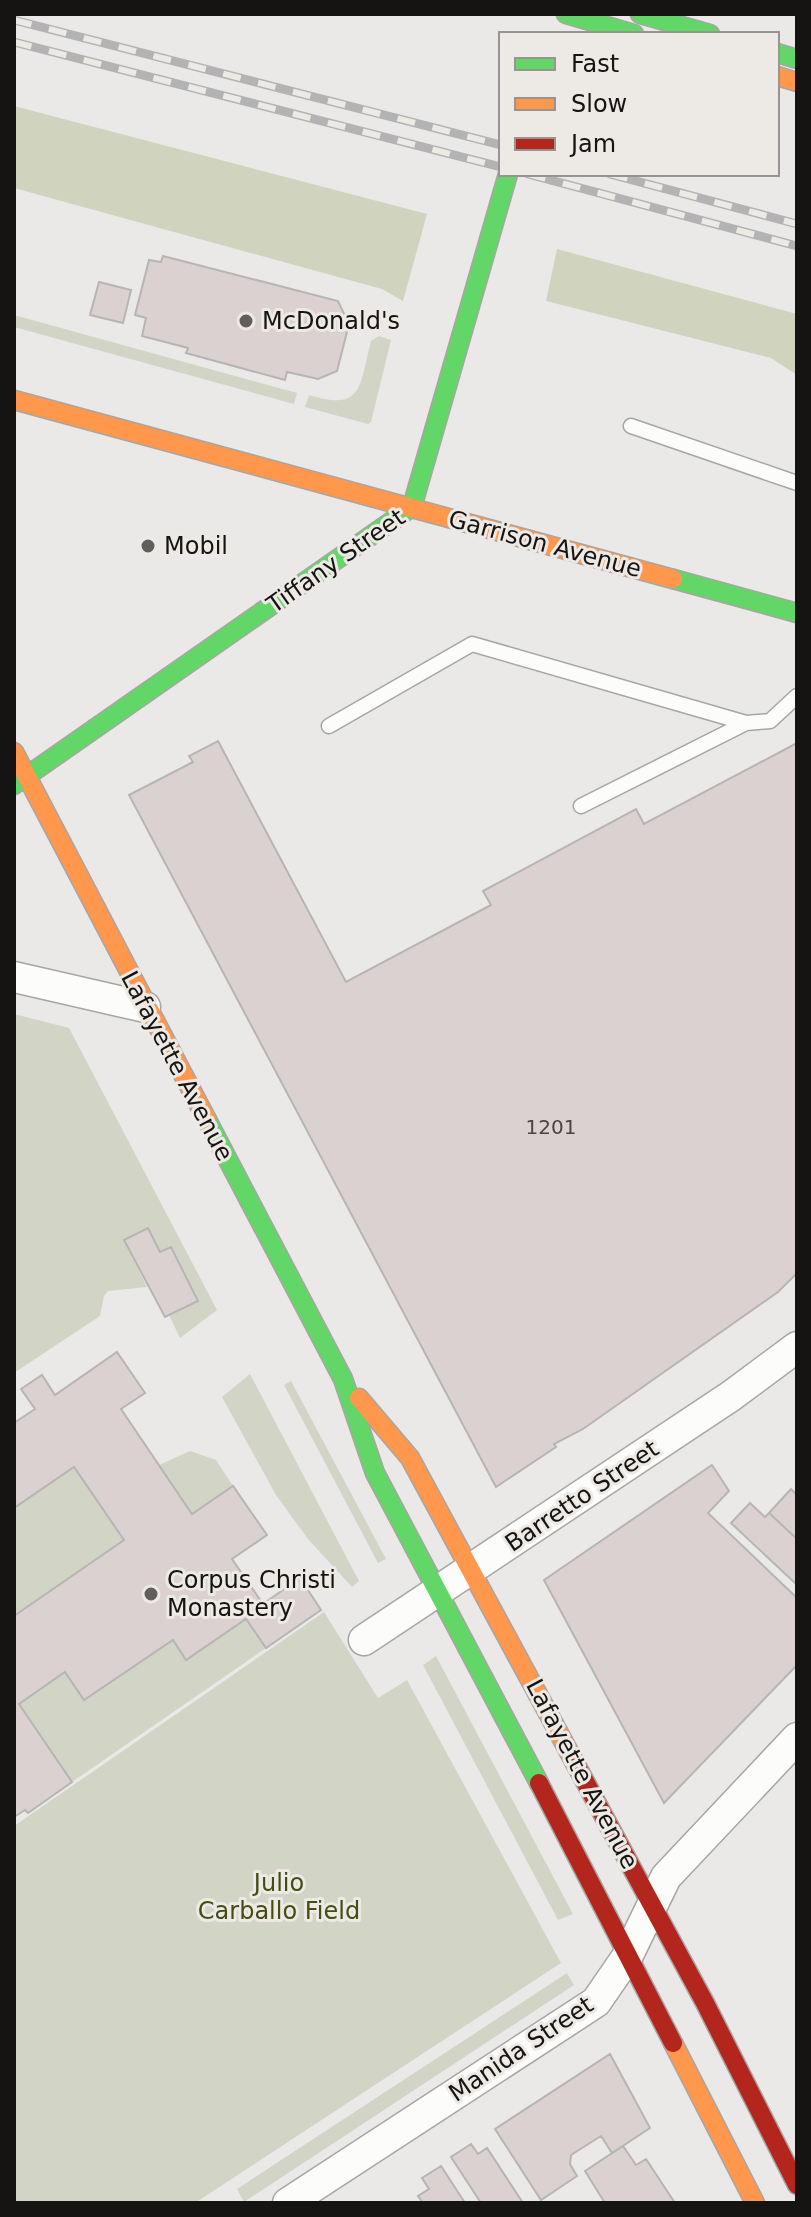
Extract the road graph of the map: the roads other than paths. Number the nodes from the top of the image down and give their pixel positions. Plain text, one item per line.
1 (640, 14) edge
2 (557, 17) edge
3 (625, 32) edge
4 (703, 32) edge
5 (507, 176) edge
6 (14, 400) edge
7 (631, 426) dead end
8 (797, 483) edge
9 (412, 507) junction
10 (797, 613) edge
11 (797, 696) edge
12 (746, 723) junction
13 (329, 726) dead end
14 (14, 752) edge
15 (20, 780) edge
16 (581, 806) dead end
17 (14, 977) edge
18 (145, 1007) junction
19 (797, 1347) edge
20 (343, 1379) junction
21 (471, 1570) junction
22 (438, 1591) junction
23 (364, 1640) dead end
24 (797, 1738) edge
25 (651, 1905) junction
26 (627, 1957) junction
27 (797, 2185) edge
28 (288, 2203) edge
29 (755, 2203) edge

1 - 4 main road
2 - 3 main road
5 - 9 main road, Tiffany Street
6 - 9 main road, Garrison Avenue
7 - 8 lane
9 - 10 main road, Garrison Avenue
9 - 15 main road, Tiffany Street
11 - 12 lane
12 - 13 lane
12 - 16 lane
14 - 15 main road, Lafayette Avenue
15 - 18 main road, Lafayette Avenue
17 - 18 street
18 - 20 main road, Lafayette Avenue
19 - 21 street, Barretto Street
20 - 21 main road, Lafayette Avenue
20 - 22 main road, Lafayette Avenue
21 - 22 street, Barretto Street
21 - 25 main road, Lafayette Avenue
22 - 23 street, Barretto Street
22 - 26 main road, Lafayette Avenue
24 - 25 street, Manida Street
25 - 26 street, Manida Street
25 - 27 main road, Lafayette Avenue
26 - 28 street, Manida Street
26 - 29 main road, Lafayette Avenue

